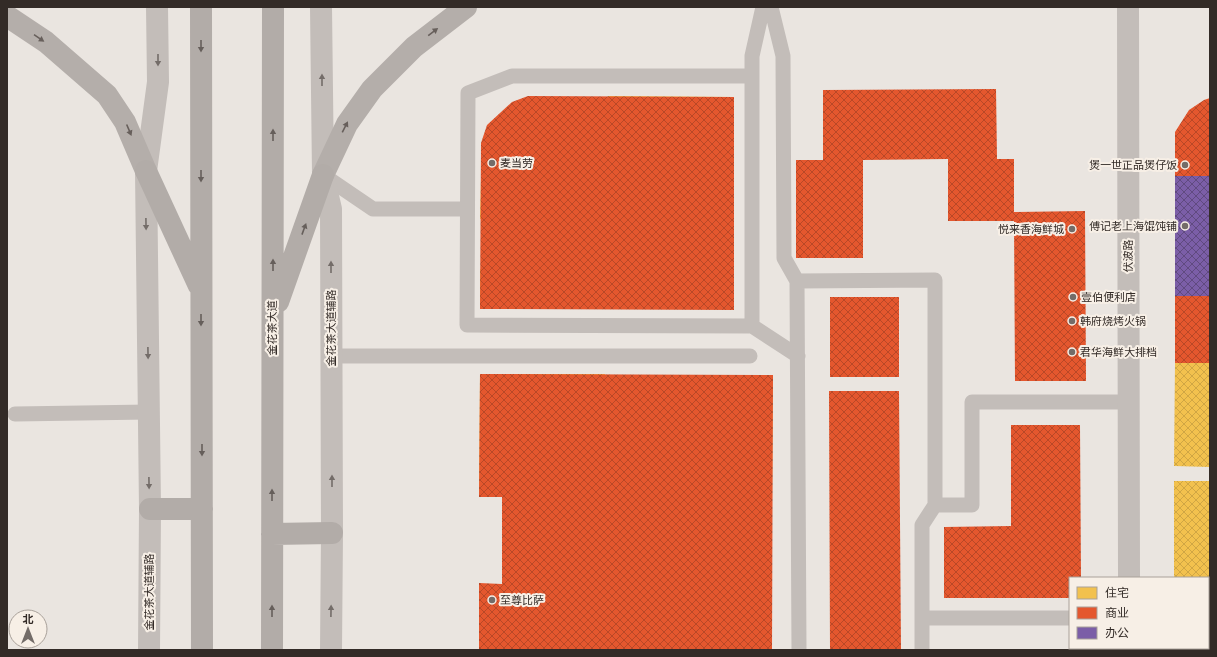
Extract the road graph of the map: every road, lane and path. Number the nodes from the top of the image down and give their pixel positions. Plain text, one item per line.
1 (157, 7) edge
2 (201, 7) edge
3 (273, 7) edge
4 (321, 7) edge
5 (466, 7) edge
6 (763, 7) edge
7 (771, 7) edge
8 (1128, 7) edge
9 (7, 16) edge
10 (752, 76) junction
11 (146, 170) junction
12 (323, 175) junction
13 (467, 210) junction
14 (797, 281) junction
15 (201, 292) junction
16 (272, 318) junction
17 (752, 326) junction
18 (332, 356) junction
19 (750, 356) dead end
20 (798, 356) junction
21 (1128, 402) junction
22 (148, 412) junction
23 (15, 414) dead end
24 (935, 505) junction
25 (150, 509) junction
26 (202, 509) junction
27 (332, 533) junction
28 (272, 534) junction
29 (1128, 577) edge
30 (922, 618) junction
31 (1069, 618) edge
32 (149, 650) edge
33 (202, 650) edge
34 (272, 650) edge
35 (331, 650) edge
36 (799, 650) edge
37 (922, 650) edge

1 -> 11 street, 金花茶大道辅路
2 -> 15 main road
16 -> 3 main road, 金花茶大道
12 -> 4 street, 金花茶大道辅路
12 -> 5 main road
6 - 10 lane
7 - 14 lane
8 - 21 street, 伏波路
9 -> 11 main road
10 - 13 lane
10 - 17 lane
11 - 15 main road
11 -> 22 street, 金花茶大道辅路
12 - 13 lane
16 -> 12 main road
18 -> 12 street, 金花茶大道辅路
13 - 17 lane
14 - 20 lane
14 - 24 lane
15 -> 26 main road
28 -> 16 main road, 金花茶大道
17 - 20 lane
18 - 19 lane
27 -> 18 street, 金花茶大道辅路
20 - 36 lane
21 - 24 lane
21 - 29 street, 伏波路
22 - 23 lane
22 -> 25 street, 金花茶大道辅路
24 - 30 lane
25 - 26 main road
25 - 32 street, 金花茶大道辅路
26 - 33 main road
27 - 28 main road
35 -> 27 street, 金花茶大道辅路
34 -> 28 main road, 金花茶大道
30 - 31 lane
30 - 37 lane

